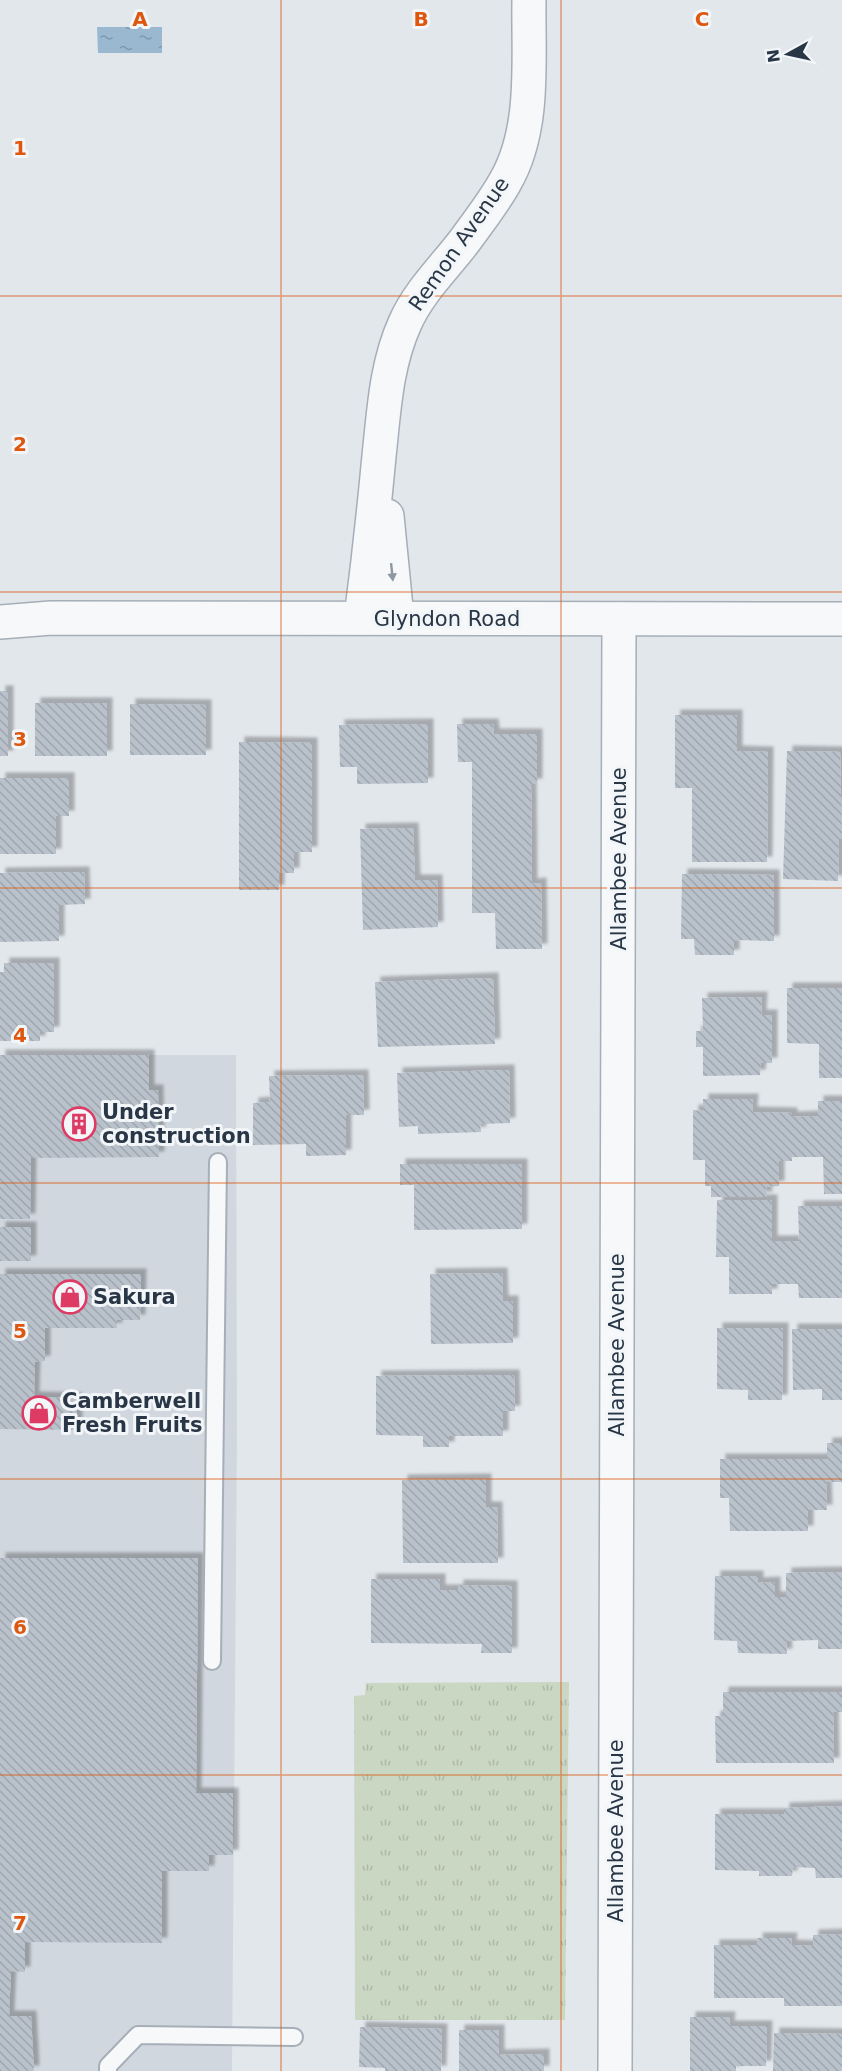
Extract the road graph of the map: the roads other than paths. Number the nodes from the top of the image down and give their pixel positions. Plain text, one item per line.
1 (529, 0) edge
2 (380, 451) junction
3 (0, 613) edge
4 (51, 618) junction
5 (361, 618) junction
6 (397, 618) junction
7 (619, 619) junction
8 (842, 619) edge
9 (0, 622) edge
10 (219, 1162) dead end
11 (213, 1661) dead end
12 (294, 2037) dead end
13 (108, 2071) edge
14 (615, 2071) edge

1 - 2 street, Remon Avenue
2 - 5 street, Remon Avenue
2 -> 6 street, Remon Avenue
3 - 4 street, Glyndon Road
4 - 5 street, Glyndon Road
4 - 9 street, Glyndon Road
5 - 6 street, Glyndon Road
6 - 7 street, Glyndon Road
7 - 8 street, Glyndon Road
7 - 14 street, Allambee Avenue
10 - 11 lane
12 - 13 lane

